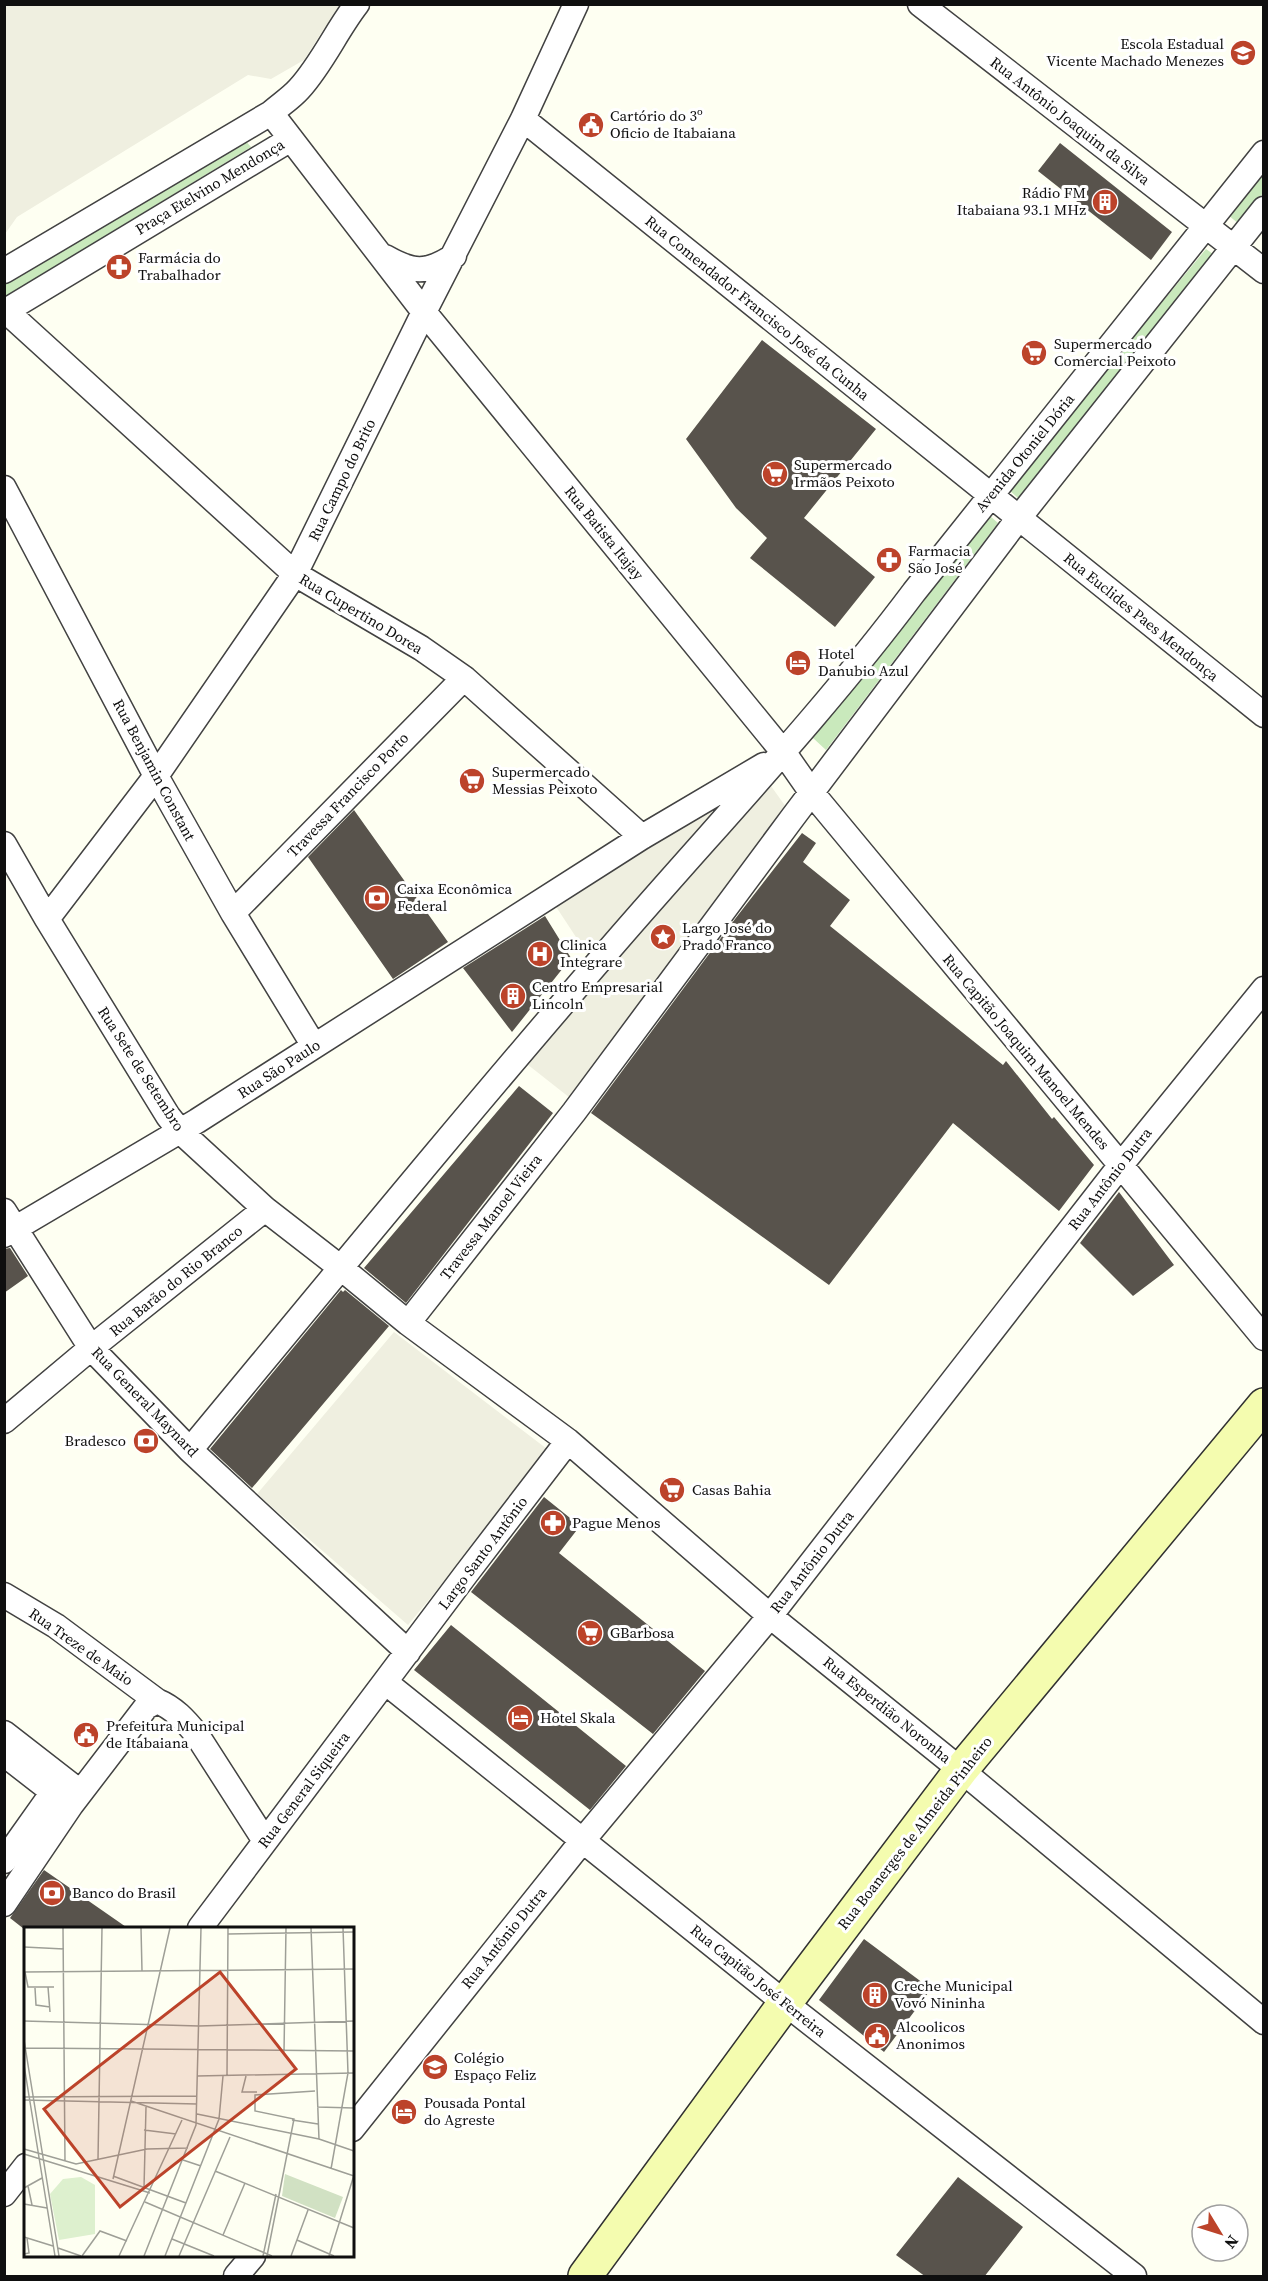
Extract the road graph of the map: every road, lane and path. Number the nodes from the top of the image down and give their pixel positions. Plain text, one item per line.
1 (357, 4) edge
2 (576, 4) edge
3 (920, 4) edge
4 (271, 114) junction
5 (523, 119) junction
6 (291, 139) junction
7 (1263, 153) edge
8 (1263, 209) edge
9 (1220, 237) junction
10 (383, 256) junction
11 (454, 256) junction
12 (4, 270) edge
13 (1263, 271) edge
14 (5, 312) edge
15 (424, 312) junction
16 (4, 488) edge
17 (990, 496) junction
18 (1018, 519) junction
19 (295, 574) junction
20 (464, 678) junction
21 (1263, 715) edge
22 (784, 753) junction
23 (156, 776) junction
24 (812, 793) junction
25 (642, 837) junction
26 (4, 844) edge
27 (233, 913) junction
28 (47, 920) junction
29 (1263, 989) edge
30 (314, 1046) junction
31 (180, 1131) junction
32 (1120, 1166) junction
33 (265, 1209) junction
34 (8, 1225) edge
35 (341, 1268) junction
36 (408, 1323) junction
37 (1263, 1338) edge
38 (91, 1348) junction
39 (1263, 1405) edge
40 (4, 1421) edge
41 (568, 1441) junction
42 (190, 1450) junction
43 (4, 1595) edge
44 (770, 1616) junction
45 (408, 1652) junction
46 (385, 1682) junction
47 (152, 1704) junction
48 (4, 1733) edge
49 (4, 1754) edge
50 (961, 1770) junction
51 (68, 1796) junction
52 (265, 1840) junction
53 (583, 1840) junction
54 (4, 1862) edge
55 (4, 1904) edge
56 (201, 1927) edge
57 (785, 2003) junction
58 (1263, 2022) edge
59 (354, 2126) edge
60 (24, 2169) edge
61 (4, 2194) edge
62 (252, 2257) edge
63 (237, 2277) edge
64 (585, 2277) edge
65 (1134, 2277) edge

1 - 4 street, Praça Etelvino Mendonça
2 - 5 street, Rua Campo do Brito
3 - 9 street, Rua Antônio Joaquim da Silva
4 - 6 street
4 - 12 street, Praça Etelvino Mendonça
5 - 11 street, Rua Campo do Brito
5 - 17 street, Rua Comendador Francisco José da Cunha
6 - 10 street, Praça Etelvino Mendonça
6 - 14 street, Praça Etelvino Mendonça
7 - 9 street, Avenida Otoniel Dória
8 - 9 street, Avenida Otoniel Dória
9 - 13 street, Rua Antônio Joaquim da Silva
9 - 17 street, Avenida Otoniel Dória
9 - 18 street, Avenida Otoniel Dória
10 - 11 street
10 - 15 street, Praça Etelvino Mendonça
11 - 15 street, Rua Campo do Brito
14 - 19 street, Rua Cupertino Dorea
15 - 19 street, Rua Campo do Brito
15 - 22 street, Rua Batista Itajay
16 - 23 street, Rua Benjamin Constant
17 - 18 street, Rua Comendador Francisco José da Cunha
17 - 22 street, Avenida Otoniel Dória
18 - 21 street, Rua Euclides Paes Mendonça
18 - 24 street, Avenida Otoniel Dória
19 - 20 street, Rua Cupertino Dorea
19 - 23 street, Rua Campo do Brito
20 - 25 street, Rua Cupertino Dorea
20 - 27 street, Travessa Francisco Porto
22 - 24 street, Rua Batista Itajay
22 - 25 street, Rua São Paulo
22 - 35 street, Avenida Otoniel Dória
23 - 27 street, Rua Benjamin Constant
23 - 28 street, Rua Campo do Brito
24 - 32 street, Rua Capitão Joaquim Manoel Mendes
24 - 36 street, Travessa Manoel Vieira
25 - 30 street, Rua São Paulo
26 - 28 street, Rua Sete de Setembro
27 - 30 street, Rua Benjamin Constant
28 - 31 street, Rua Sete de Setembro
29 - 32 street, Rua Antônio Dutra
30 - 31 street, Rua São Paulo
31 - 33 street, Rua Sete de Setembro
31 - 34 street, Rua São Paulo
32 - 37 street, Rua Capitão Joaquim Manoel Mendes
32 - 44 street, Rua Antônio Dutra
33 - 35 street, Rua Sete de Setembro
33 - 38 street, Rua Barão do Rio Branco
34 - 38 street, Rua General Maynard
35 - 36 street, Rua Sete de Setembro
35 - 42 street, Avenida Otoniel Dória
36 - 41 street
38 - 40 street, Rua Barão do Rio Branco
38 - 42 street, Rua General Maynard
39 - 50 street, Rua Boanerges de Almeida Pinheiro
41 - 44 street, Rua Esperdião Noronha
41 - 45 street, Largo Santo Antônio
42 - 45 street, Rua General Maynard
43 - 47 street, Rua Treze de Maio
44 - 50 street, Rua Esperdião Noronha
44 - 53 street, Rua Antônio Dutra
45 - 46 street, Rua General Siqueira
46 - 52 street, Rua General Siqueira
46 - 53 street, Rua Capitão José Ferreira
47 - 51 street
47 - 52 street, Rua Treze de Maio
48 - 51 street
49 - 51 street
50 - 57 street, Rua Boanerges de Almeida Pinheiro
50 - 58 street, Rua Esperdião Noronha
51 - 54 street
51 - 55 street
52 - 56 street, Rua General Siqueira
53 - 57 street, Rua Capitão José Ferreira
53 - 59 street, Rua Antônio Dutra
57 - 64 street, Rua Boanerges de Almeida Pinheiro
57 - 65 street, Rua Capitão José Ferreira
60 - 61 street
62 - 63 street

